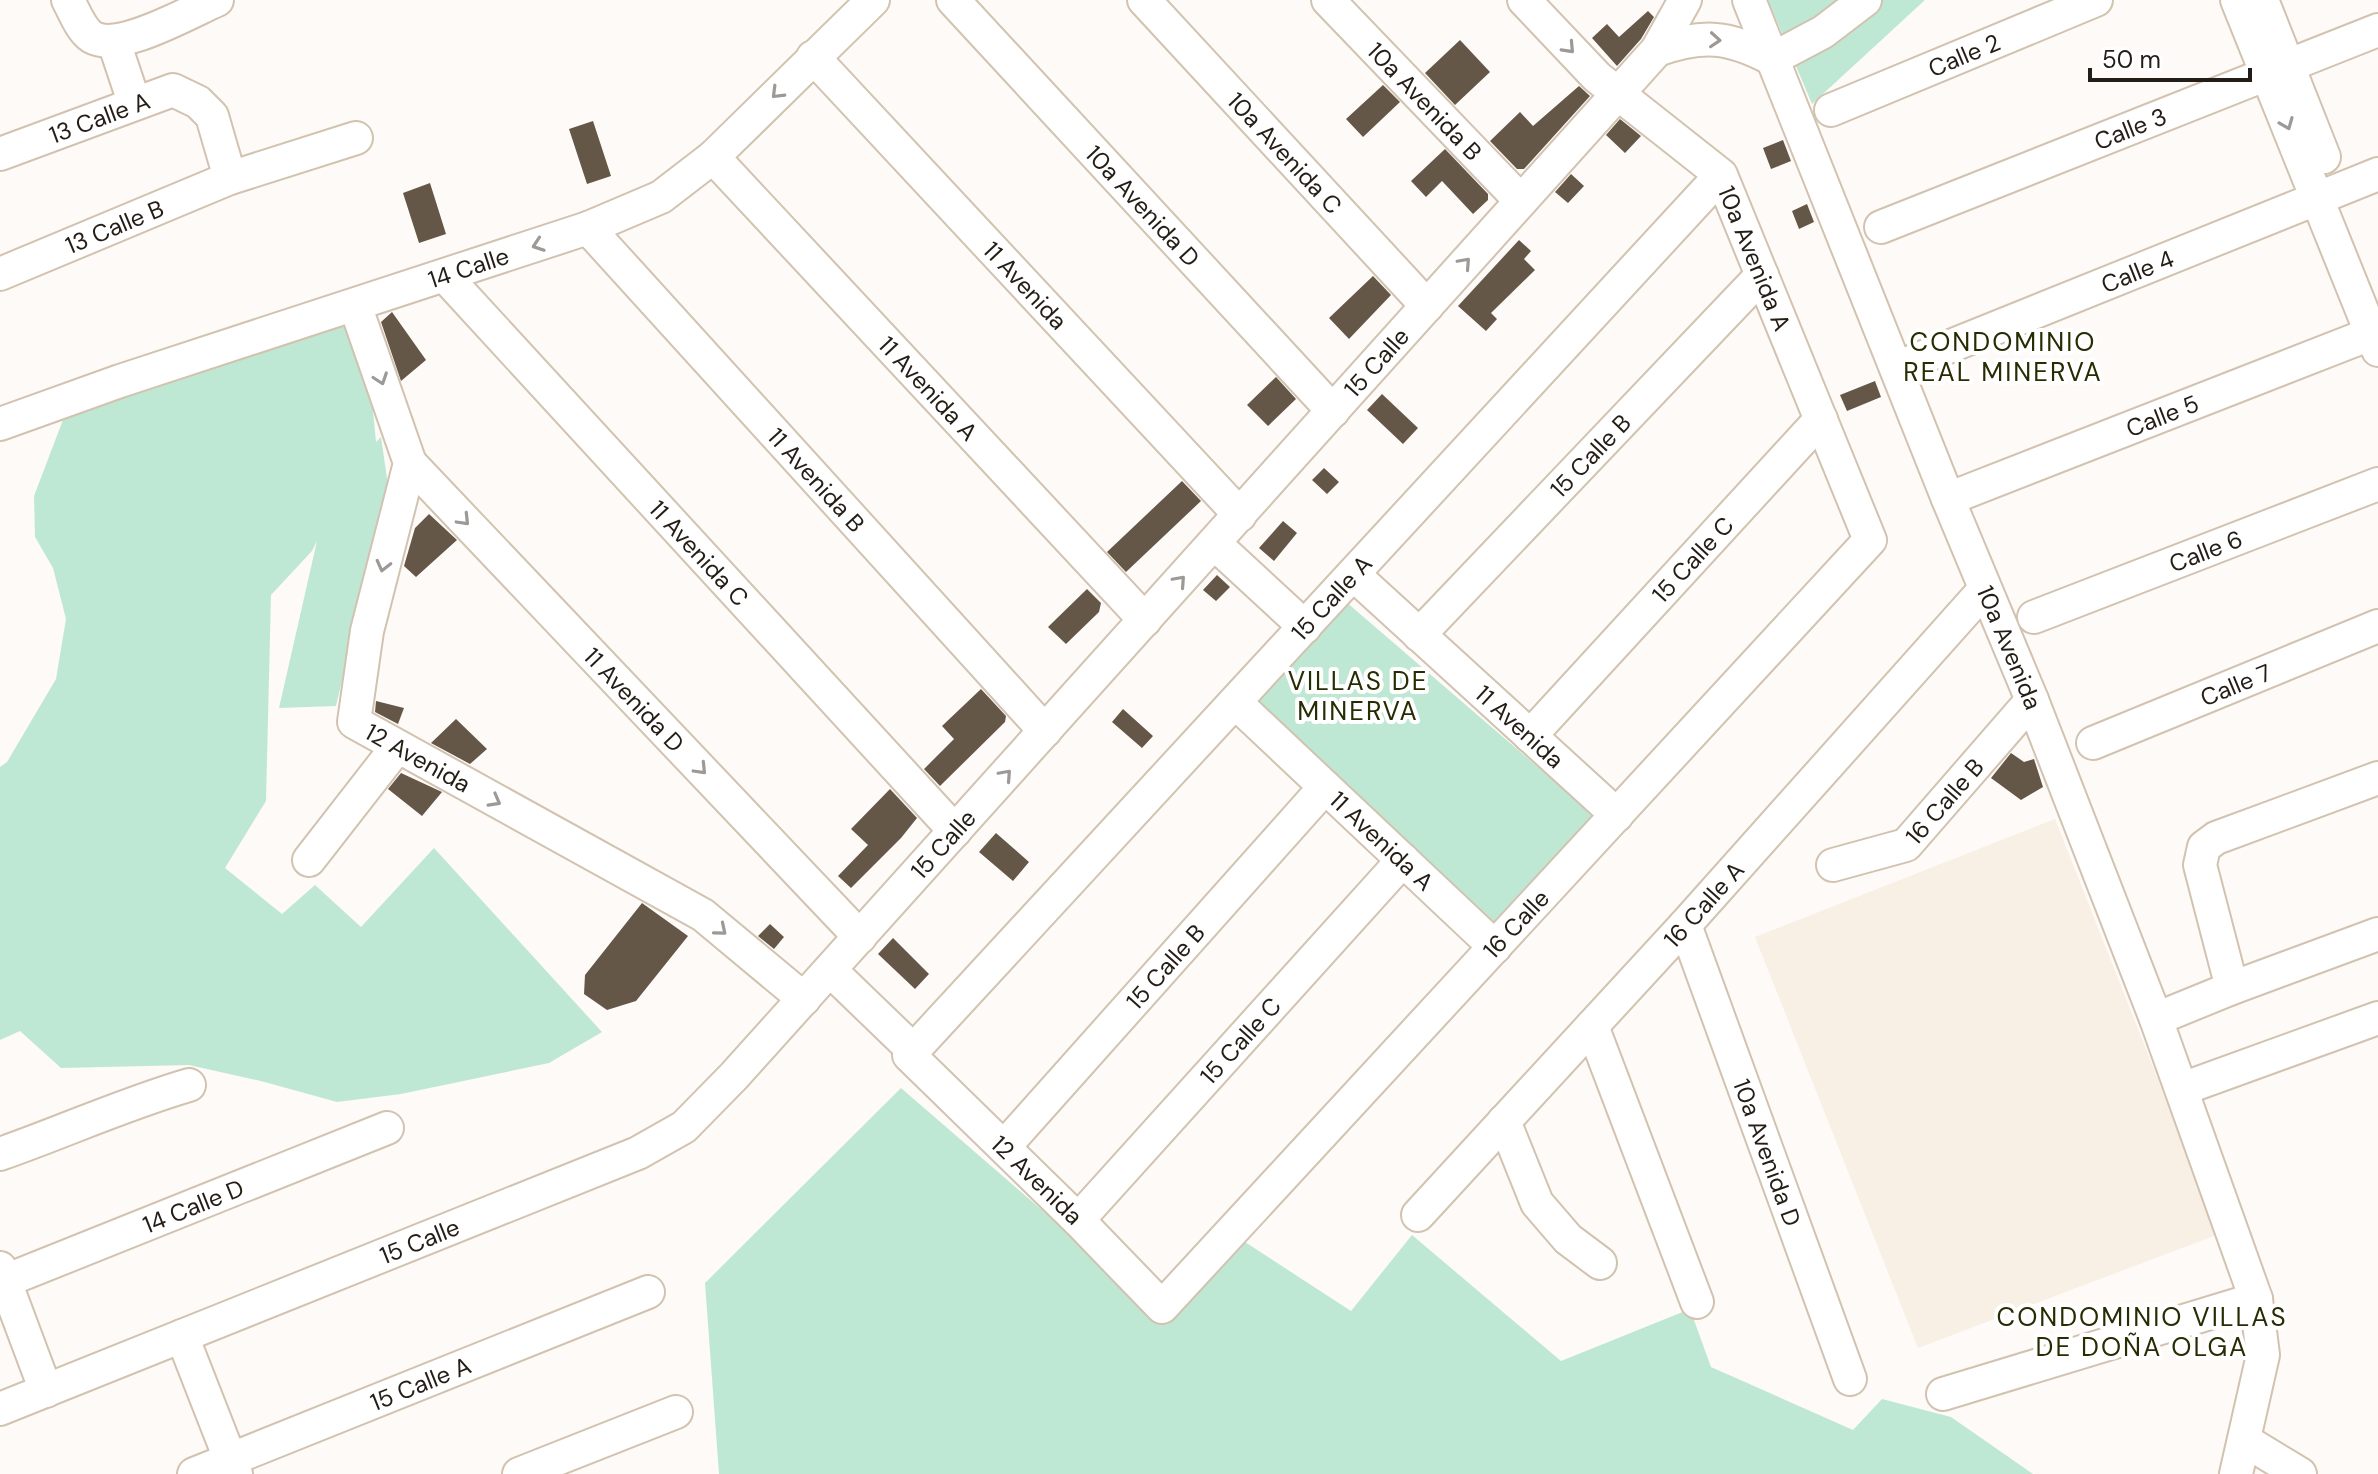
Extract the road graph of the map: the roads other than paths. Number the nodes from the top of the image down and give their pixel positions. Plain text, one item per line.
1 (68, 0) edge
2 (217, 0) edge
3 (873, 0) edge
4 (953, 0) edge
5 (1144, 0) edge
6 (1328, 0) edge
7 (1524, 0) edge
8 (1685, 0) edge
9 (1749, 0) edge
10 (1865, 0) edge
11 (2034, 0) edge
12 (2096, 0) edge
13 (2237, 0) edge
14 (2262, 0) edge
15 (165, 10) edge
16 (1823, 16) edge
17 (2378, 30) edge
18 (101, 38) junction
19 (1986, 44) junction
20 (1657, 50) junction
21 (813, 57) junction
22 (1772, 59) junction
23 (2278, 70) junction
24 (1618, 93) junction
25 (134, 102) junction
26 (1831, 110) dead end
27 (356, 138) dead end
28 (0, 154) edge
29 (713, 157) junction
30 (2378, 174) edge
31 (1721, 175) junction
32 (230, 178) junction
33 (2378, 191) edge
34 (1521, 201) junction
35 (2330, 202) junction
36 (1881, 227) dead end
37 (588, 228) junction
38 (0, 274) edge
39 (1762, 275) junction
40 (445, 276) junction
41 (2378, 294) edge
42 (355, 305) junction
43 (1427, 306) junction
44 (2376, 338) edge
45 (1899, 375) junction
46 (1333, 411) junction
47 (2, 416) edge
48 (1821, 419) junction
49 (410, 463) junction
50 (2378, 484) edge
51 (1948, 499) junction
52 (1240, 515) junction
53 (1870, 540) joint
54 (1214, 543) junction
55 (1353, 574) junction
56 (1985, 589) junction
57 (2034, 617) dead end
58 (1145, 620) junction
59 (2378, 626) edge
60 (1305, 627) junction
61 (1419, 635) junction
62 (2032, 700) junction
63 (1235, 702) junction
64 (1045, 731) junction
65 (1530, 736) junction
66 (2093, 743) dead end
67 (397, 747) junction
68 (2378, 778) edge
69 (1325, 787) junction
70 (1617, 815) junction
71 (955, 831) junction
72 (309, 860) dead end
73 (1403, 860) junction
74 (1833, 865) dead end
75 (1685, 925) junction
76 (2378, 934) edge
77 (860, 937) junction
78 (1495, 947) junction
79 (830, 970) junction
80 (2232, 988) junction
81 (804, 999) junction
82 (2378, 1018) edge
83 (2156, 1019) junction
84 (1592, 1026) junction
85 (911, 1053) junction
86 (189, 1085) dead end
87 (2182, 1089) junction
88 (1504, 1121) junction
89 (387, 1128) dead end
90 (1004, 1147) junction
91 (0, 1154) edge
92 (1418, 1215) dead end
93 (1078, 1220) junction
94 (1600, 1263) dead end
95 (2, 1277) edge
96 (648, 1292) dead end
97 (2256, 1299) junction
98 (1697, 1302) dead end
99 (1162, 1307) joint
100 (182, 1336) junction
101 (1850, 1379) dead end
102 (46, 1391) junction
103 (1943, 1394) dead end
104 (0, 1409) edge
105 (676, 1412) dead end
106 (2244, 1463) edge
107 (233, 1467) edge
108 (194, 1474) edge
109 (519, 1474) edge
110 (2300, 1474) edge

1 - 18 street
2 - 15 street
3 - 21 street, 14 Calle
4 - 46 street, 10a Avenida D
5 - 43 street, 10a Avenida C
6 - 34 street, 10a Avenida B
7 -> 24 street, 10a Avenida A
8 - 20 street, 15 Calle
9 - 22 street, 10a Avenida
10 - 16 street
11 - 19 street
12 - 19 street, Calle 2
13 - 23 street
14 - 23 street
15 - 18 street
16 - 22 street
17 - 23 street, Calle 3
18 - 25 street
19 - 26 street, Calle 2
20 -> 22 street
20 - 24 street, 15 Calle
21 -> 29 street, 14 Calle
21 - 52 street, 11 Avenida
22 - 45 street, 10a Avenida
23 - 35 street
23 - 36 street, Calle 3
24 - 31 street, 10a Avenida A
24 - 34 street, 15 Calle
25 - 28 street, 13 Calle A
25 - 32 street, 13 Calle A
27 - 32 street, 13 Calle B
29 - 37 street, 14 Calle
29 - 58 street, 11 Avenida A
30 - 35 street, Calle 4
31 - 39 street, 10a Avenida A
31 - 55 street, 15 Calle A
32 - 38 street, 13 Calle B
33 - 35 street, Calle 4
43 -> 34 street, 15 Calle
35 - 41 street
35 - 44 street
35 - 45 street, Calle 4
37 -> 40 street, 14 Calle
37 - 64 street, 11 Avenida B
39 - 48 street, 10a Avenida A
39 - 61 street, 15 Calle B
40 - 42 street, 14 Calle
40 - 71 street, 11 Avenida C
42 - 47 street, 14 Calle
42 -> 49 street
43 - 46 street, 15 Calle
44 - 51 street, Calle 5
45 - 51 street, 10a Avenida
46 - 52 street, 15 Calle
48 - 53 street, 10a Avenida A
48 - 65 street, 15 Calle C
49 -> 67 street, 12 Avenida
49 -> 77 street, 11 Avenida D
50 - 57 street, Calle 6
51 - 56 street, 10a Avenida
52 - 54 street, 15 Calle
53 - 70 street, 16 Calle
58 -> 54 street, 15 Calle
54 - 60 street
55 - 60 street, 15 Calle A
55 - 61 street, 11 Avenida
56 - 62 street, 10a Avenida
56 - 75 street, 16 Calle A
58 - 64 street, 15 Calle
59 - 66 street, Calle 7
60 - 63 street, 15 Calle A
61 - 65 street, 11 Avenida
62 - 74 street, 16 Calle B
62 - 83 street, 10a Avenida
63 - 69 street, 11 Avenida A
63 - 85 street, 15 Calle A
71 -> 64 street, 15 Calle
65 - 70 street, 11 Avenida
67 - 72 street
67 -> 81 street, 12 Avenida
68 - 80 street
69 - 73 street, 11 Avenida A
69 - 90 street, 15 Calle B
70 - 78 street, 16 Calle
71 - 77 street, 15 Calle
73 - 78 street, 11 Avenida A
73 - 93 street, 15 Calle C
75 - 84 street, 16 Calle A
75 - 101 street, 10a Avenida D
76 - 80 street
77 - 79 street, 15 Calle
78 - 99 street, 16 Calle
79 - 81 street, 15 Calle
79 - 85 street, 12 Avenida
80 - 83 street
81 - 100 street, 15 Calle
82 - 87 street
83 - 87 street, 10a Avenida
84 - 88 street, 16 Calle A
84 - 98 street
85 - 90 street, 12 Avenida
86 - 91 street
87 - 97 street, 10a Avenida
88 - 92 street, 16 Calle A
88 - 94 street
89 - 95 street, 14 Calle D
90 - 93 street, 12 Avenida
93 - 99 street, 12 Avenida
95 - 102 street
96 - 107 street, 15 Calle A
97 - 103 street
97 - 106 street, 10a Avenida
100 - 102 street, 15 Calle
100 - 107 street
102 - 104 street, 15 Calle
105 - 109 street
106 - 110 street
107 - 108 street, 15 Calle A

